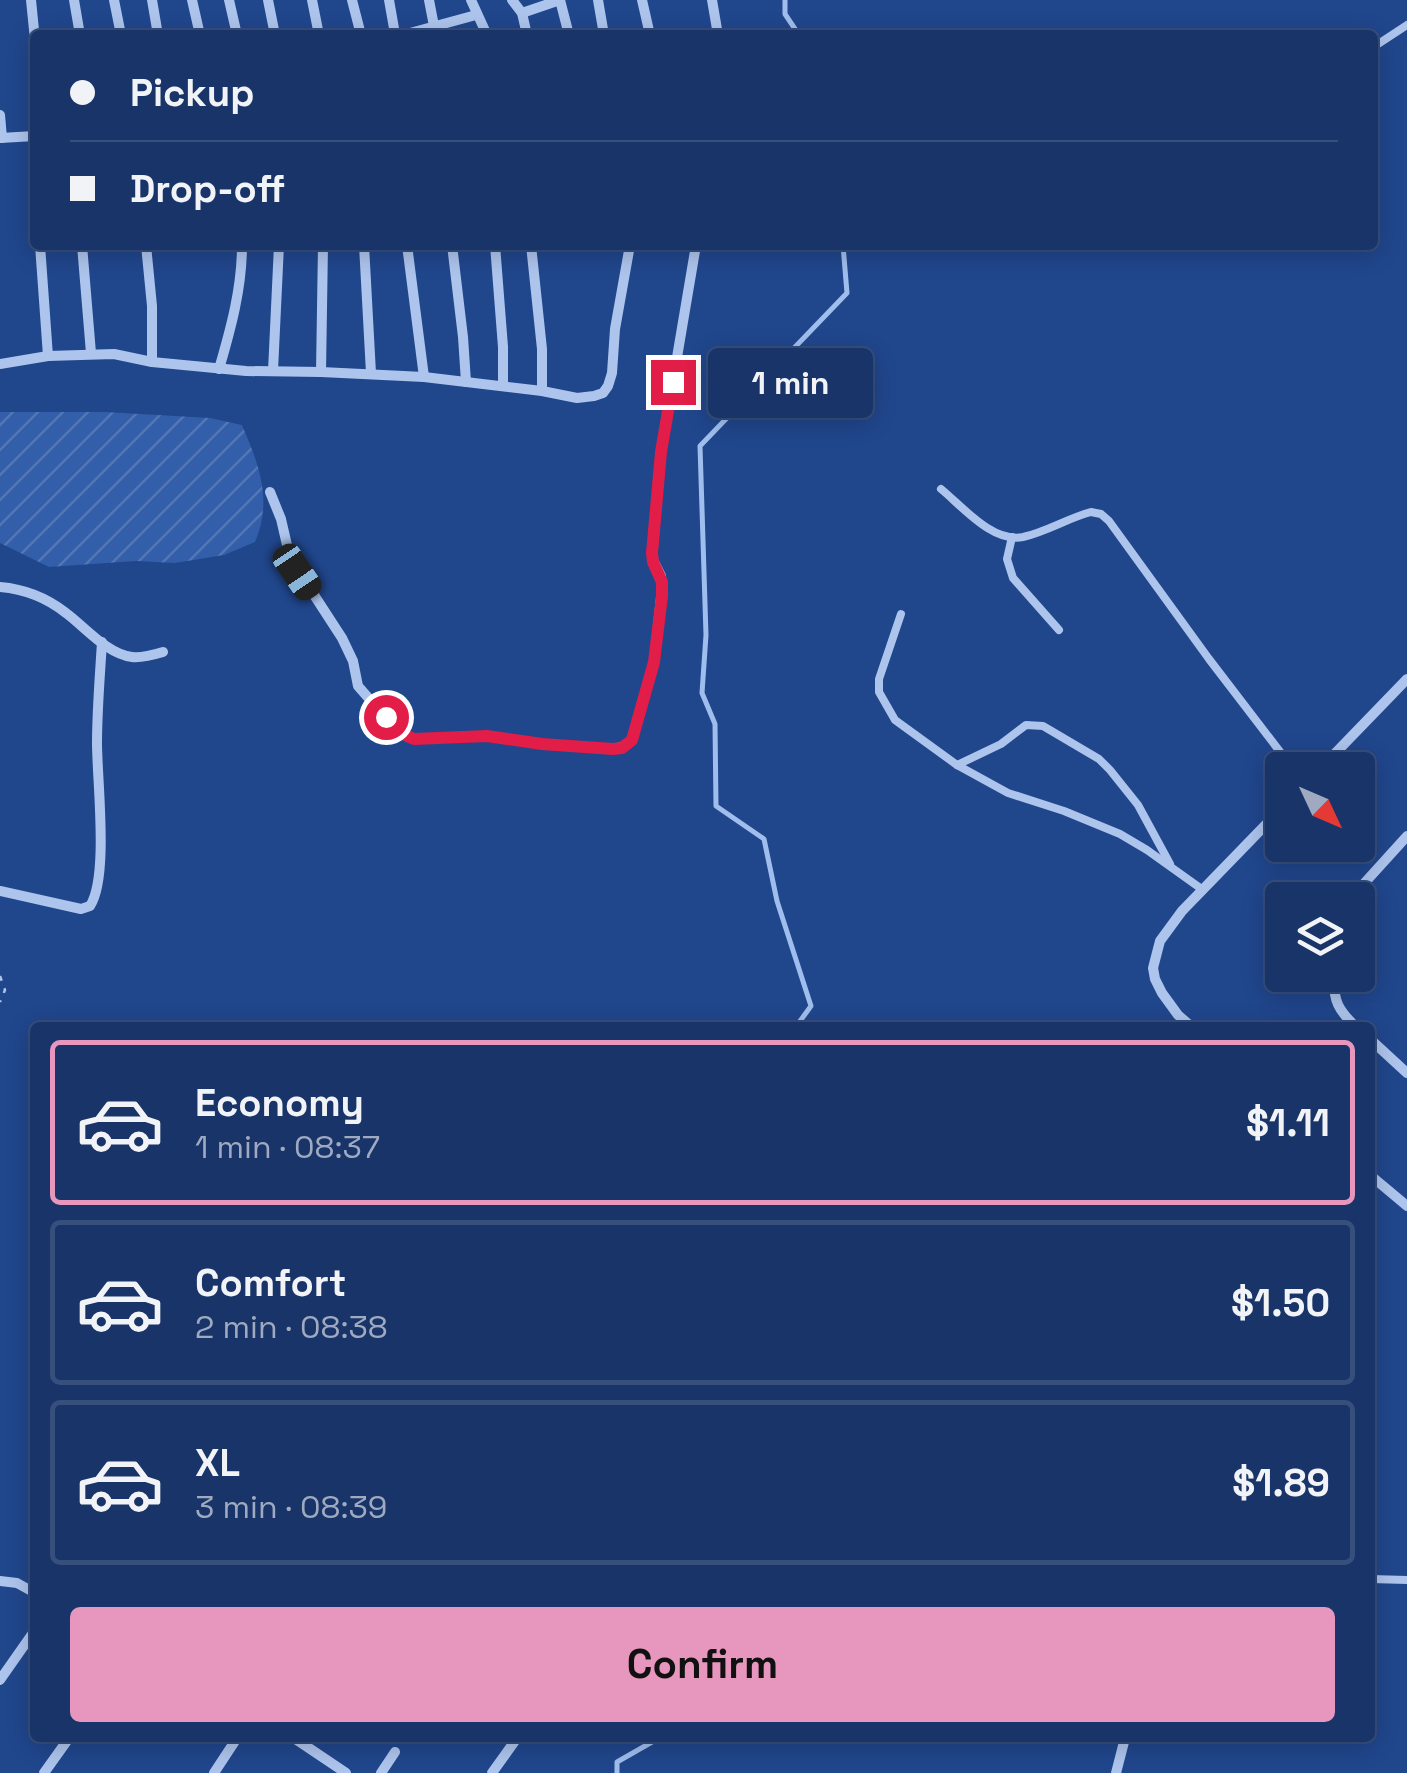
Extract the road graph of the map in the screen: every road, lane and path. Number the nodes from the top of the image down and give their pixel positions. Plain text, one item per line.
1 (31, 0) edge
2 (74, 0) edge
3 (114, 0) edge
4 (152, 0) edge
5 (192, 0) edge
6 (228, 0) edge
7 (268, 0) edge
8 (312, 0) edge
9 (352, 0) edge
10 (388, 0) edge
11 (429, 0) edge
12 (470, 0) edge
13 (512, 0) edge
14 (598, 0) edge
15 (642, 0) edge
16 (712, 0) edge
17 (522, 13) junction
18 (476, 14) junction
19 (1407, 24) edge
20 (434, 26) junction
21 (34, 30) edge
22 (79, 30) edge
23 (120, 30) edge
24 (157, 30) edge
25 (199, 30) edge
26 (236, 30) edge
27 (274, 30) edge
28 (318, 30) edge
29 (360, 30) edge
30 (394, 30) edge
31 (422, 30) edge
32 (449, 30) edge
33 (485, 30) edge
34 (526, 30) edge
35 (568, 30) edge
36 (603, 30) edge
37 (649, 30) edge
38 (717, 30) edge
39 (1378, 44) edge
40 (0, 115) edge
41 (30, 136) edge
42 (1, 138) edge
43 (40, 250) edge
44 (82, 250) edge
45 (147, 250) edge
46 (242, 250) edge
47 (280, 250) edge
48 (322, 250) edge
49 (364, 250) edge
50 (408, 250) edge
51 (453, 250) edge
52 (495, 250) edge
53 (532, 250) edge
54 (629, 250) edge
55 (695, 250) edge
56 (91, 353) junction
57 (48, 356) junction
58 (152, 362) junction
59 (0, 364) edge
60 (220, 368) junction
61 (272, 371) junction
62 (321, 372) junction
63 (372, 373) junction
64 (424, 377) junction
65 (466, 382) junction
66 (503, 386) junction
67 (542, 390) junction
68 (941, 489) dead end
69 (270, 492) dead end
70 (1012, 538) junction
71 (0, 588) edge
72 (901, 614) dead end
73 (1059, 630) dead end
74 (102, 642) junction
75 (163, 652) dead end
76 (1407, 679) edge
77 (1280, 752) edge
78 (1336, 752) edge
79 (957, 766) junction
80 (1265, 826) edge
81 (1407, 836) edge
82 (1397, 847) junction
83 (1407, 856) edge
84 (1172, 868) junction
85 (1365, 882) edge
86 (1203, 890) junction
87 (0, 891) edge
88 (0, 976) edge
89 (1334, 992) edge
90 (0, 1002) edge
91 (1178, 1021) edge
92 (1351, 1022) edge
93 (1375, 1044) edge
94 (1407, 1073) edge
95 (1375, 1179) edge
96 (1407, 1206) edge
97 (1375, 1579) edge
98 (1407, 1580) edge
99 (0, 1581) edge
100 (30, 1590) edge
101 (30, 1637) edge
102 (0, 1680) edge
103 (66, 1742) edge
104 (230, 1742) edge
105 (300, 1742) edge
106 (513, 1742) edge
107 (1124, 1742) edge
108 (395, 1752) dead end
109 (44, 1773) edge
110 (214, 1773) edge
111 (346, 1773) edge
112 (381, 1773) edge
113 (492, 1773) edge
114 (1116, 1773) edge

1 - 21 street
2 - 22 street
3 - 23 street
4 - 24 street
5 - 25 street
6 - 26 street
7 - 27 street
8 - 28 street
9 - 29 street
10 - 30 street
11 - 20 street
12 - 18 street
13 - 17 street
14 - 36 street
15 - 37 street
16 - 38 street
17 - 34 street
17 - 35 street
18 - 32 street
18 - 33 street
19 - 39 lane
20 - 31 street
20 - 32 street
40 - 42 street
41 - 42 street
43 - 57 street
44 - 56 street
45 - 58 street
46 - 60 street
47 - 61 street
48 - 62 street
49 - 63 street
50 - 64 street
51 - 65 street
52 - 66 street
53 - 67 street
54 - 67 street
55 - 69 street
56 - 57 street
56 - 58 street
57 - 59 street
58 - 60 street
60 - 61 street
61 - 62 street
62 - 63 street
63 - 64 street
64 - 65 street
65 - 66 street
66 - 67 street
68 - 70 lane
70 - 73 lane
70 - 77 lane
71 - 74 street
72 - 79 lane
74 - 75 street
74 - 87 street
76 - 78 street
79 - 84 lane
79 - 84 lane
80 - 86 street
81 - 82 street
82 - 83 street
82 - 85 street
84 - 86 lane
86 - 91 street
88 - 90 path
89 - 92 street
93 - 94 street
95 - 96 street
97 - 98 lane
99 - 100 street
101 - 102 street
103 - 109 street
104 - 110 street
105 - 111 street
106 - 113 street
107 - 114 street
108 - 112 street

